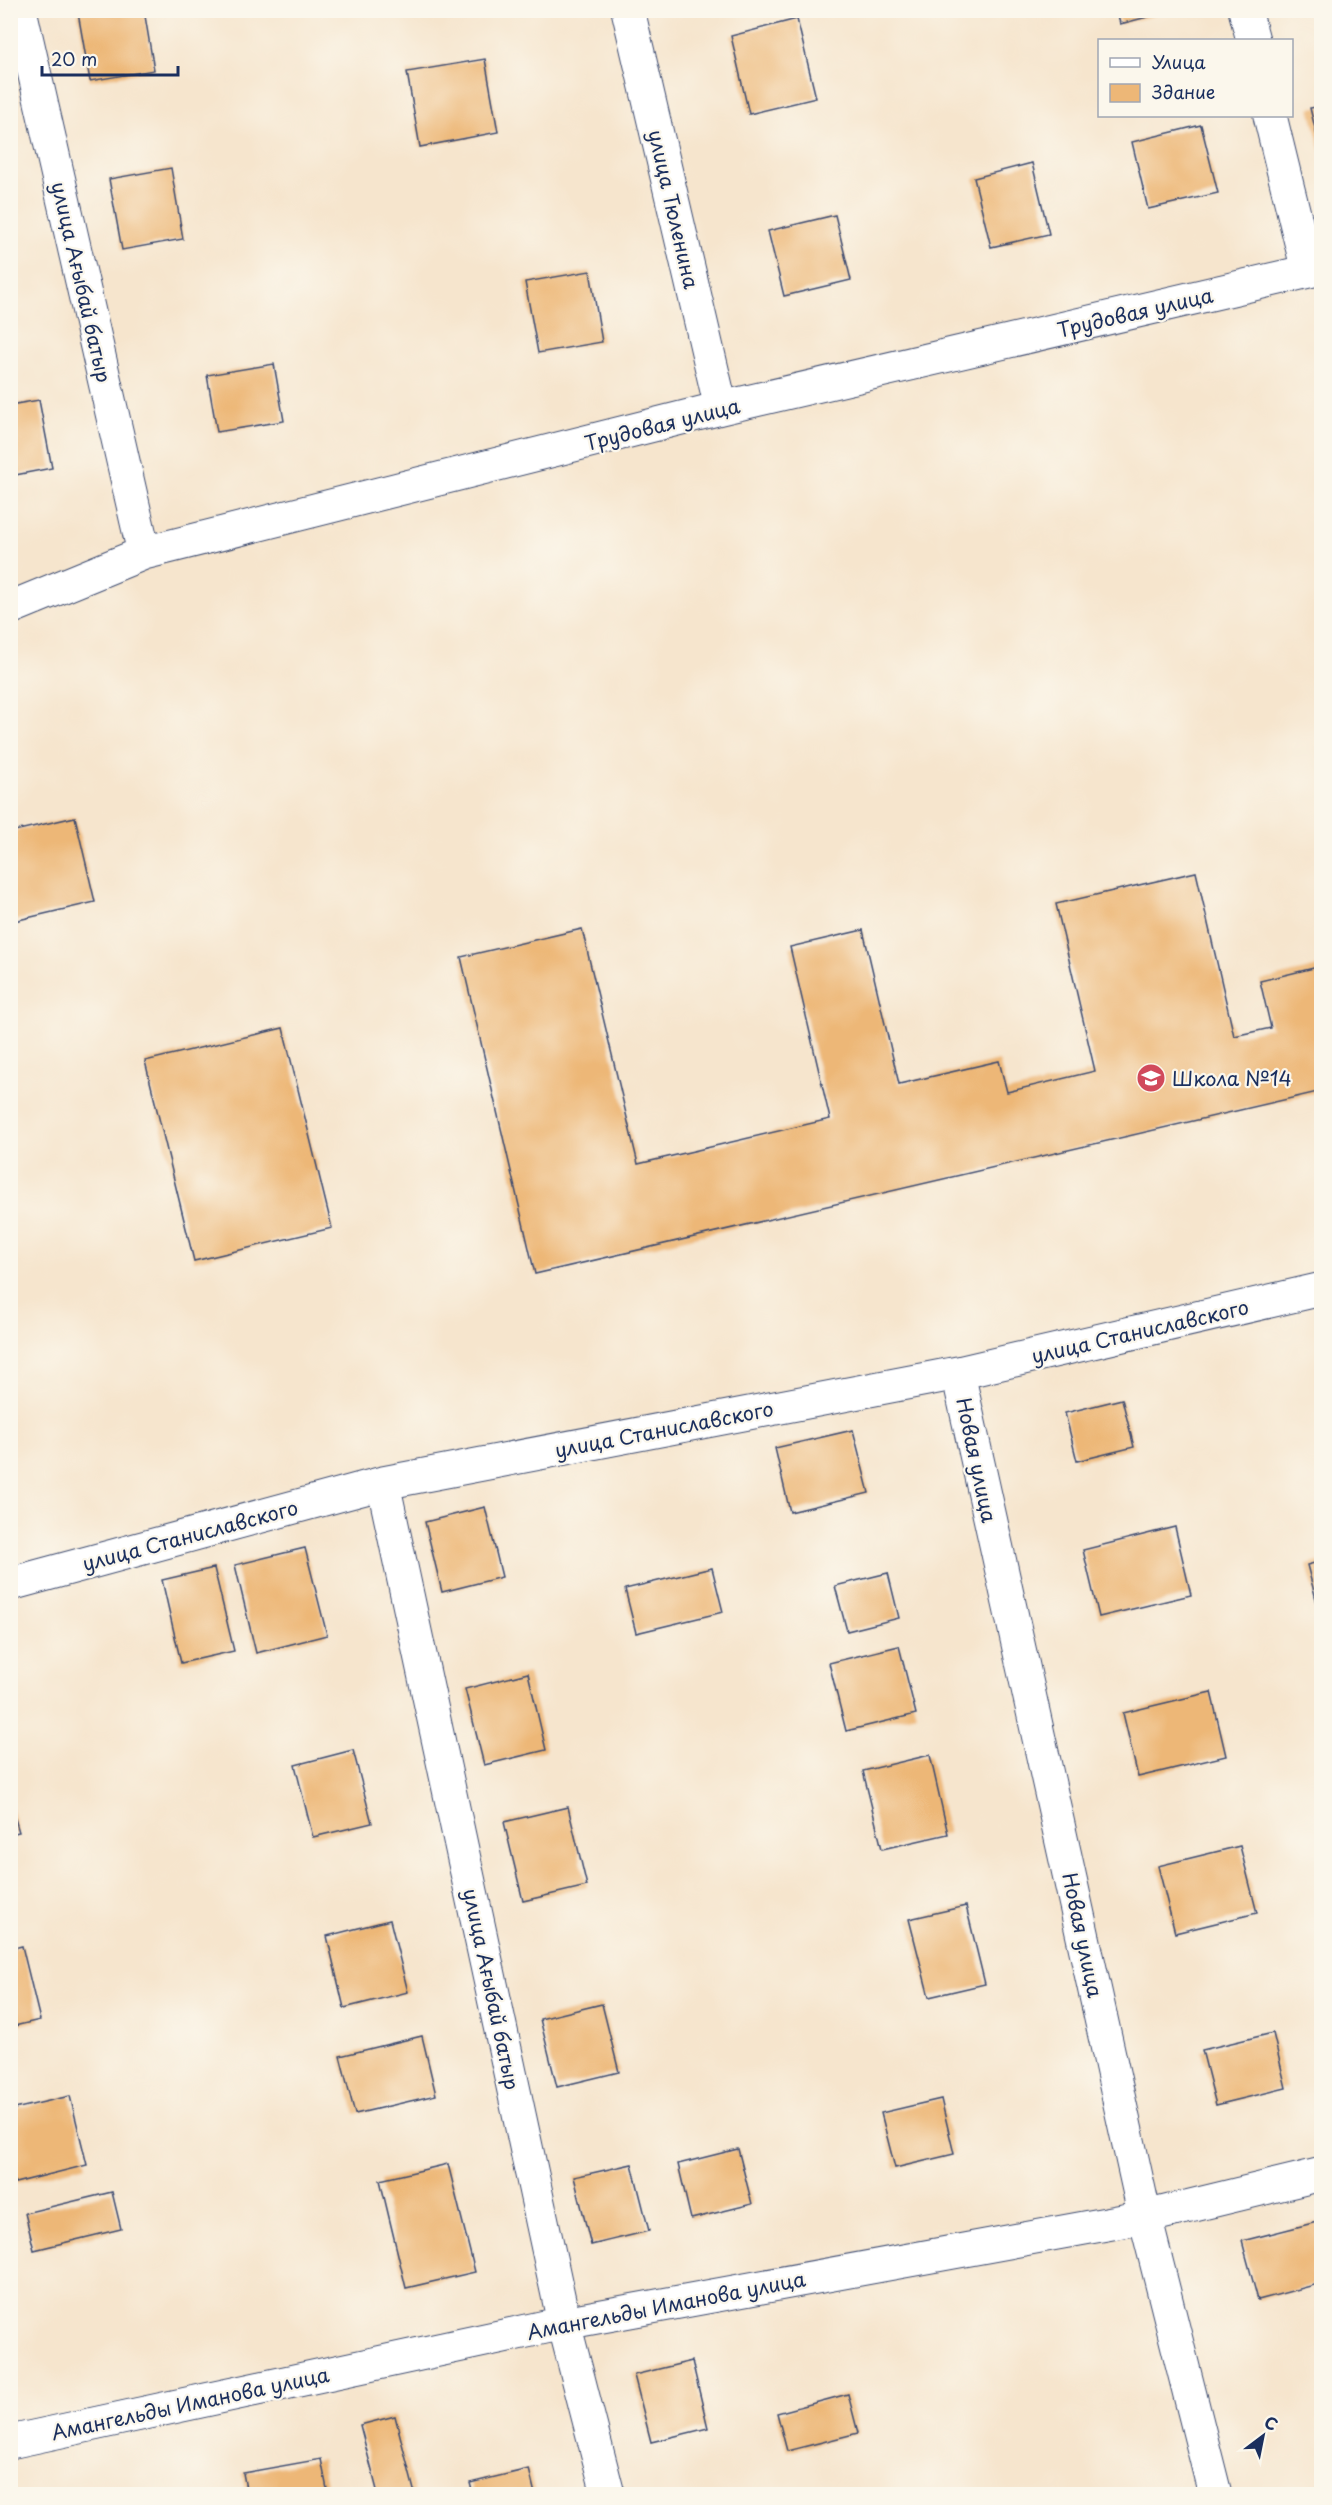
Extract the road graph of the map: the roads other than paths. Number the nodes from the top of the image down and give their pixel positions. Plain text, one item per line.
1 (20, 10) edge
2 (628, 10) edge
3 (1245, 10) edge
4 (1252, 39) edge
5 (1270, 117) edge
6 (1315, 270) edge
7 (721, 408) junction
8 (144, 553) junction
9 (10, 608) edge
10 (1322, 1289) edge
11 (958, 1373) junction
12 (382, 1483) junction
13 (10, 1584) edge
14 (1322, 2174) edge
15 (1145, 2217) junction
16 (564, 2323) junction
17 (10, 2442) edge
18 (608, 2494) edge
19 (1215, 2494) edge

1 - 8 street, улица Ағыбай батыр
2 - 7 street, улица Тюленина
3 - 4 street
5 - 6 street
6 - 7 street, Трудовая улица
7 - 8 street, Трудовая улица
8 - 9 street, Трудовая улица
10 - 11 street, улица Станиславского
11 - 12 street, улица Станиславского
11 - 15 street, Новая улица
12 - 13 street, улица Станиславского
12 - 16 street, улица Ағыбай батыр
14 - 15 street, Амангельды Иманова улица
15 - 16 street, Амангельды Иманова улица
15 - 19 street, Новая улица
16 - 17 street, Амангельды Иманова улица
16 - 18 street, улица Ағыбай батыр

